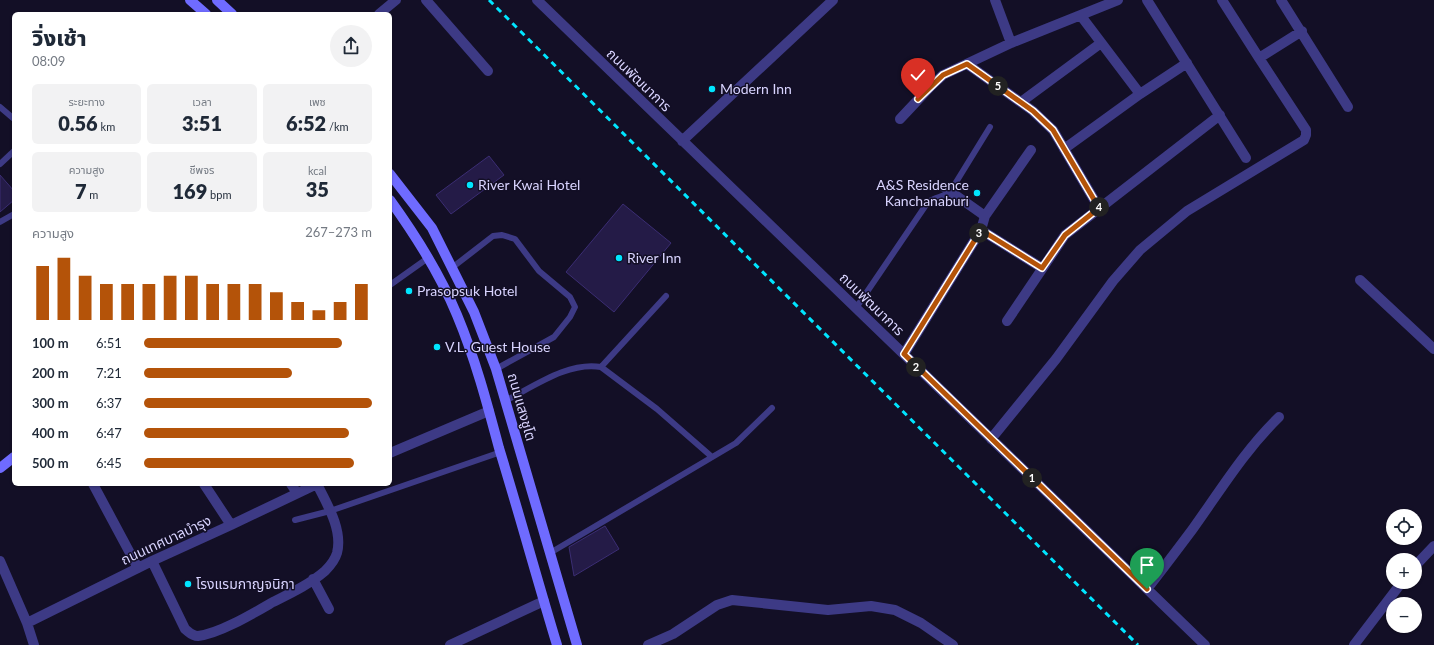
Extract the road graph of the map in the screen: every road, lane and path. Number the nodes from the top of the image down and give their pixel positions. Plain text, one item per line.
1 (190, 0) edge
2 (217, 0) edge
3 (396, 0) edge
4 (426, 0) edge
5 (537, 0) edge
6 (833, 0) edge
7 (995, 0) edge
8 (1118, 0) edge
9 (1147, 0) edge
10 (1222, 0) edge
11 (1281, 0) edge
12 (204, 12) edge
13 (230, 12) edge
14 (381, 12) edge
15 (1081, 16) junction
16 (1302, 31) junction
17 (1011, 43) junction
18 (1101, 43) junction
19 (1258, 58) junction
20 (1187, 63) junction
21 (967, 64) junction
22 (488, 71) dead end
23 (1140, 94) junction
24 (1021, 102) junction
25 (0, 106) edge
26 (1348, 107) dead end
27 (1220, 115) junction
28 (12, 118) edge
29 (900, 119) dead end
30 (990, 127) dead end
31 (682, 141) junction
32 (1064, 149) junction
33 (1032, 150) dead end
34 (12, 153) edge
35 (1246, 158) dead end
36 (0, 164) edge
37 (392, 177) edge
38 (947, 190) junction
39 (392, 203) edge
40 (1099, 208) junction
41 (12, 215) edge
42 (985, 216) junction
43 (0, 222) edge
44 (981, 230) junction
45 (428, 258) junction
46 (453, 267) junction
47 (1042, 268) junction
48 (438, 274) junction
49 (1360, 280) dead end
50 (392, 284) edge
51 (666, 296) dead end
52 (856, 308) junction
53 (1007, 321) dead end
54 (1434, 349) edge
55 (904, 354) junction
56 (601, 367) junction
57 (496, 369) junction
58 (506, 401) junction
59 (772, 408) dead end
60 (489, 410) junction
61 (1279, 417) dead end
62 (991, 439) junction
63 (392, 452) edge
64 (501, 452) junction
65 (712, 457) junction
66 (12, 459) edge
67 (0, 468) edge
68 (94, 486) edge
69 (205, 486) edge
70 (292, 486) edge
71 (313, 486) edge
72 (318, 486) edge
73 (297, 493) junction
74 (330, 511) junction
75 (295, 520) dead end
76 (231, 525) junction
77 (1434, 546) edge
78 (550, 553) junction
79 (1422, 559) edge
80 (0, 561) edge
81 (152, 561) junction
82 (138, 568) junction
83 (313, 579) junction
84 (1147, 589) junction
85 (1397, 589) edge
86 (544, 601) junction
87 (329, 609) dead end
88 (27, 623) junction
89 (34, 645) edge
90 (450, 645) edge
91 (557, 645) edge
92 (577, 645) edge
93 (648, 645) edge
94 (953, 645) edge
95 (1205, 645) edge
96 (1354, 645) edge

1 - 12 main road
2 - 13 main road
3 - 14 street
4 - 22 street
5 - 31 street, ถนนพัฒนาการ
6 - 31 street
7 - 17 street
8 - 15 street
9 - 20 street
10 - 19 street
11 - 16 street
15 - 17 street
15 - 18 street
16 - 19 street
16 - 26 street
17 - 21 street
18 - 23 street
18 - 24 street
19 - 62 street
20 - 23 street
20 - 27 street
21 - 24 street
21 - 29 street
23 - 32 street
24 - 32 street
25 - 28 lane
27 - 35 street
27 - 40 street
30 - 38 lane
31 - 52 street, ถนนพัฒนาการ
32 - 40 street
33 - 42 street
34 - 36 lane
37 - 46 main road, ถนนแสงชูโต
38 - 42 street
38 - 52 lane
39 - 45 main road
40 - 47 street
41 - 43 lane
42 - 44 street
44 - 47 street
44 - 55 street
45 - 48 main road
45 - 50 lane
46 - 48 main road
46 - 57 main road, ถนนแสงชูโต
46 - 57 lane
47 - 53 street
48 - 60 main road
49 - 54 street
51 - 56 lane
52 - 55 street, ถนนพัฒนาการ
55 - 62 street, ถนนพัฒนาการ
56 - 58 lane
56 - 65 lane
57 - 58 main road, ถนนแสงชูโต
58 - 78 main road, ถนนแสงชูโต
59 - 65 lane
60 - 63 street
60 - 64 main road
61 - 84 street
62 - 84 street, ถนนพัฒนาการ
64 - 74 lane
64 - 86 main road
65 - 78 lane
66 - 67 main road
68 - 82 street
69 - 76 street
70 - 73 street
71 - 73 street, ถนนเทศบาลบำรุง
72 - 74 street
73 - 76 street, ถนนเทศบาลบำรุง
74 - 75 lane
74 - 83 street
76 - 81 street, ถนนเทศบาลบำรุง
77 - 79 street
78 - 92 main road, ถนนแสงชูโต
80 - 88 street
81 - 82 street, ถนนเทศบาลบำรุง
81 - 83 street
82 - 88 street, ถนนเทศบาลบำรุง
83 - 87 street
84 - 95 street, ถนนพัฒนาการ
85 - 96 street
86 - 90 street
86 - 91 main road
88 - 89 street
93 - 94 street

